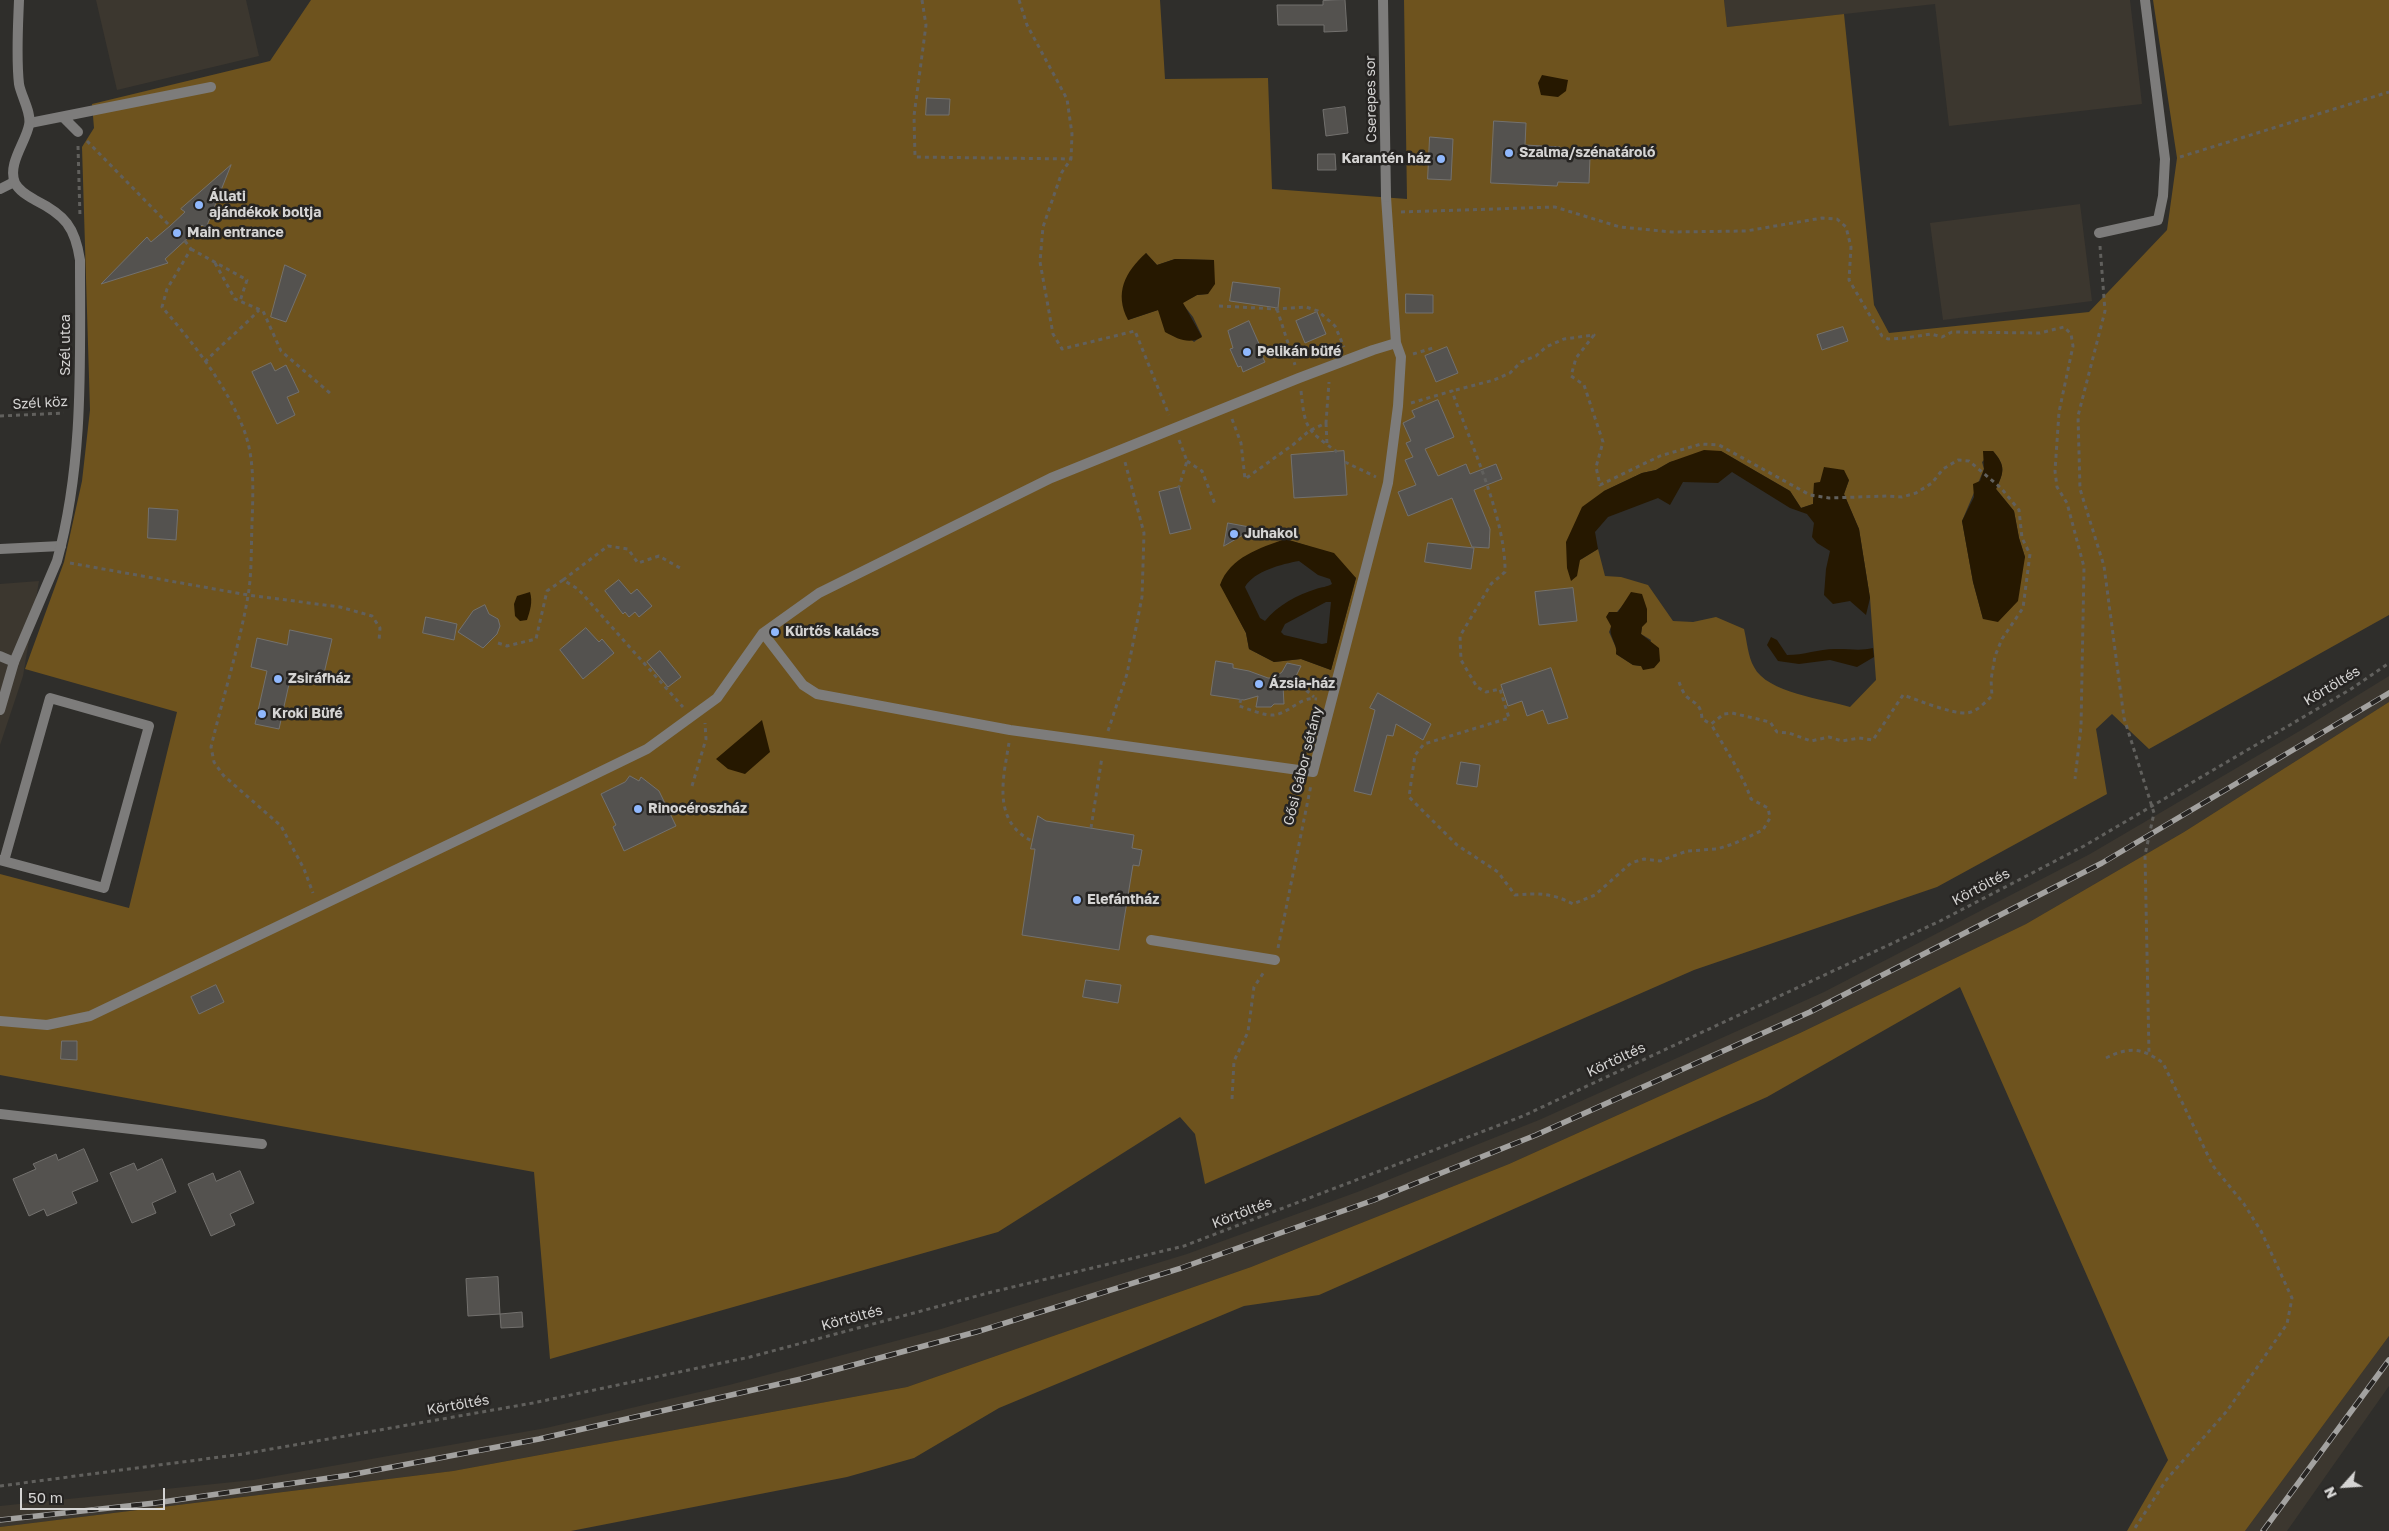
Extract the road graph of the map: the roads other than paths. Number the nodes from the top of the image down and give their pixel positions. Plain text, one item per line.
1 (19, 0) edge
2 (1383, 0) edge
3 (2145, 0) edge
4 (211, 87) dead end
5 (64, 118) junction
6 (30, 123) junction
7 (78, 132) road end
8 (14, 182) junction
9 (0, 189) edge
10 (1387, 213) joint
11 (2099, 233) road end
12 (1396, 343) junction
13 (61, 546) junction
14 (0, 549) edge
15 (763, 634) junction
16 (0, 656) edge
17 (14, 662) junction
18 (0, 710) edge
19 (2, 860) edge
20 (1151, 940) dead end
21 (1275, 960) road end
22 (0, 1021) edge
23 (0, 1114) edge
24 (262, 1144) dead end

1 - 6 street
2 - 10 street, Cserepes sor
3 - 11 street
4 - 5 street
5 - 6 street
5 - 7 street
6 - 8 street
8 - 9 street
8 - 13 street, Szél utca
10 - 12 street, Gősi Gábor sétány
12 - 15 street
12 - 15 street, Gősi Gábor sétány
13 - 14 street
13 - 17 street, Szél utca
15 - 22 street
16 - 17 street
17 - 18 street, Szél utca
19 - 19 street
20 - 21 street
23 - 24 street

